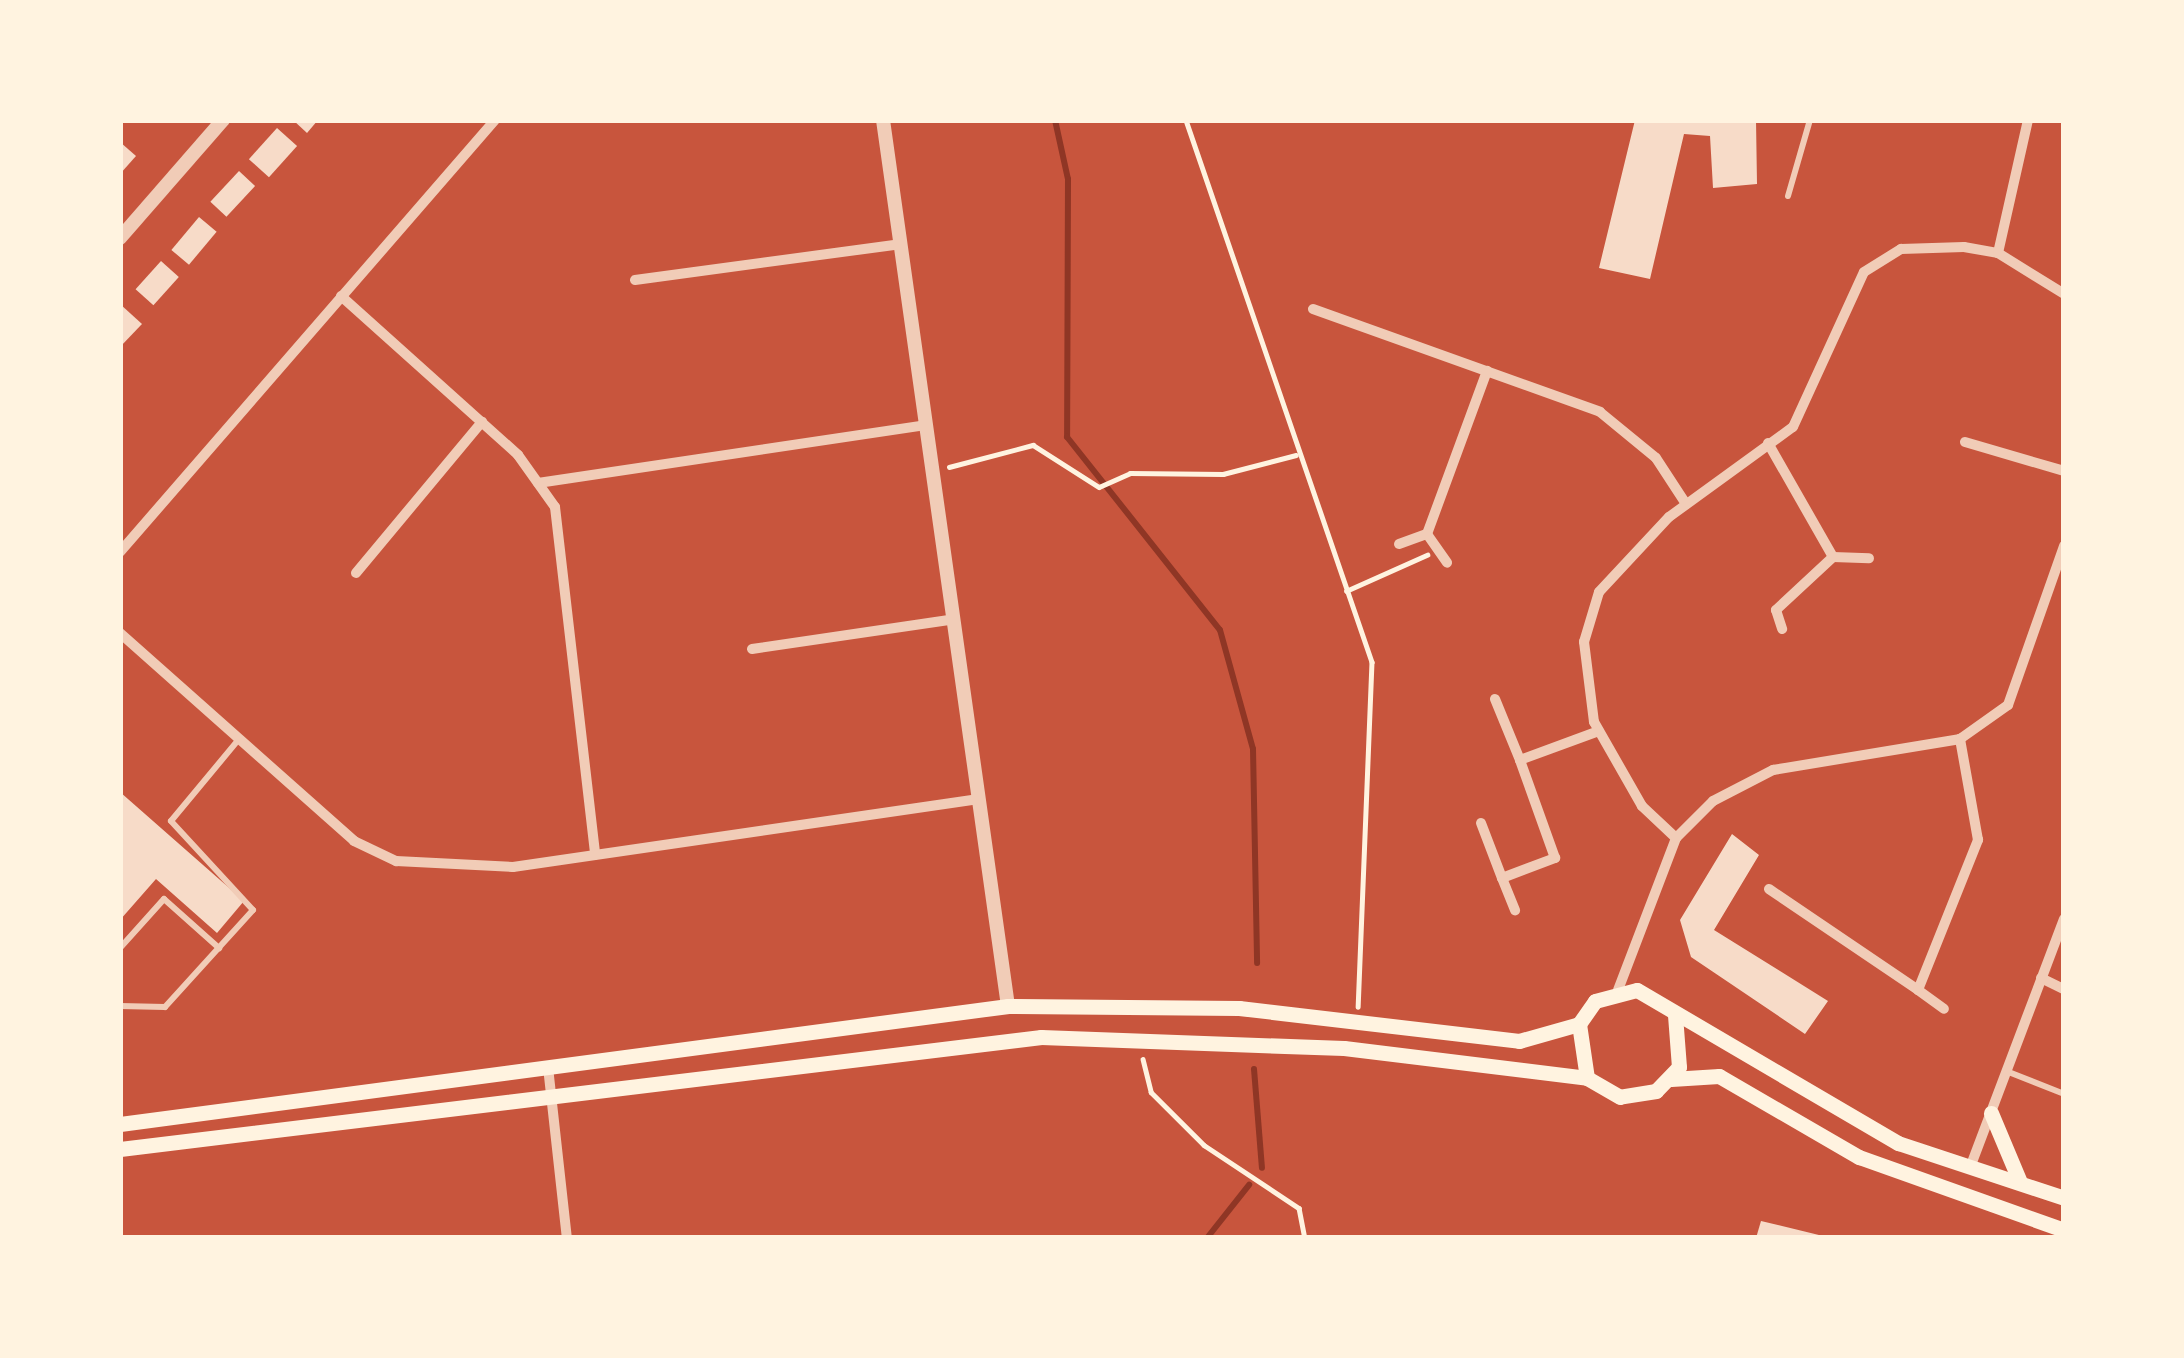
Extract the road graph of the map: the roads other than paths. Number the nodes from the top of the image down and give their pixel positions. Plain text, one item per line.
1 (224, 120) edge
2 (495, 120) edge
3 (883, 120) edge
4 (1810, 120) edge
5 (2028, 120) edge
6 (1788, 196) dead end
7 (120, 238) edge
8 (900, 244) junction
9 (1998, 253) junction
10 (635, 280) dead end
11 (2064, 294) edge
12 (341, 296) junction
13 (1313, 310) dead end
14 (1487, 371) junction
15 (482, 422) junction
16 (920, 426) junction
17 (1965, 442) dead end
18 (1768, 443) junction
19 (2064, 471) edge
20 (538, 483) junction
21 (1686, 504) junction
22 (1427, 535) junction
23 (1399, 544) dead end
24 (2064, 546) edge
25 (120, 552) edge
26 (1833, 556) junction
27 (1869, 558) dead end
28 (1447, 563) dead end
29 (356, 573) dead end
30 (949, 620) junction
31 (1782, 629) dead end
32 (120, 633) edge
33 (752, 649) dead end
34 (1495, 699) dead end
35 (1599, 731) junction
36 (239, 739) junction
37 (1960, 739) junction
38 (1520, 760) junction
39 (976, 800) junction
40 (1481, 823) dead end
41 (1676, 838) junction
42 (595, 855) junction
43 (1502, 878) junction
44 (1769, 889) dead end
45 (1515, 910) dead end
46 (2064, 920) edge
47 (120, 948) edge
48 (219, 948) junction
49 (2041, 978) junction
50 (2064, 988) edge
51 (1918, 990) junction
52 (1618, 991) junction
53 (120, 1006) edge
54 (1008, 1006) junction
55 (1944, 1009) dead end
56 (1676, 1015) junction
57 (1579, 1024) junction
58 (1010, 1040) junction
59 (548, 1067) junction
60 (2006, 1071) junction
61 (1587, 1078) junction
62 (1671, 1079) junction
63 (552, 1094) junction
64 (2064, 1094) edge
65 (1991, 1113) junction
66 (120, 1124) edge
67 (120, 1149) edge
68 (1971, 1166) junction
69 (2020, 1182) junction
70 (2064, 1198) edge
71 (2061, 1232) edge
72 (567, 1238) edge

1 - 7 street
2 - 12 street
3 - 8 street
4 - 6 lane
5 - 9 street
8 - 10 street
8 - 16 street
9 - 11 street
9 - 18 street
12 - 15 street
12 - 25 street
13 - 14 street
14 - 21 street
14 - 22 street
15 - 20 street
15 - 29 street
16 - 20 street
16 - 30 street
17 - 19 street
18 - 21 street
18 - 26 street
20 - 42 street
21 - 35 street
22 - 23 street
22 - 28 street
24 - 37 street
26 - 27 street
26 - 31 street
30 - 33 street
30 - 39 street
32 - 36 street
34 - 38 street
35 - 38 street
35 - 41 street
36 - 42 street
36 - 48 lane
37 - 41 street
37 - 51 street
38 - 43 street
39 - 42 street
39 - 54 street
40 - 43 street
41 - 52 street
43 - 45 street
44 - 51 street
46 - 49 street
47 - 48 lane
48 - 53 lane
49 - 50 street
49 - 60 street
51 - 55 street
52 - 56 main road
52 - 57 main road
54 - 57 main road
54 - 58 main road
54 - 59 main road
56 - 62 main road
56 - 68 main road
57 - 61 main road
58 - 61 main road
58 - 63 main road
59 - 63 street
59 - 66 main road
60 - 64 lane
60 - 65 street
61 - 62 main road
62 - 71 main road
63 - 67 main road
63 - 72 street
65 - 68 street
65 - 69 main road
68 - 69 main road
69 - 70 main road

